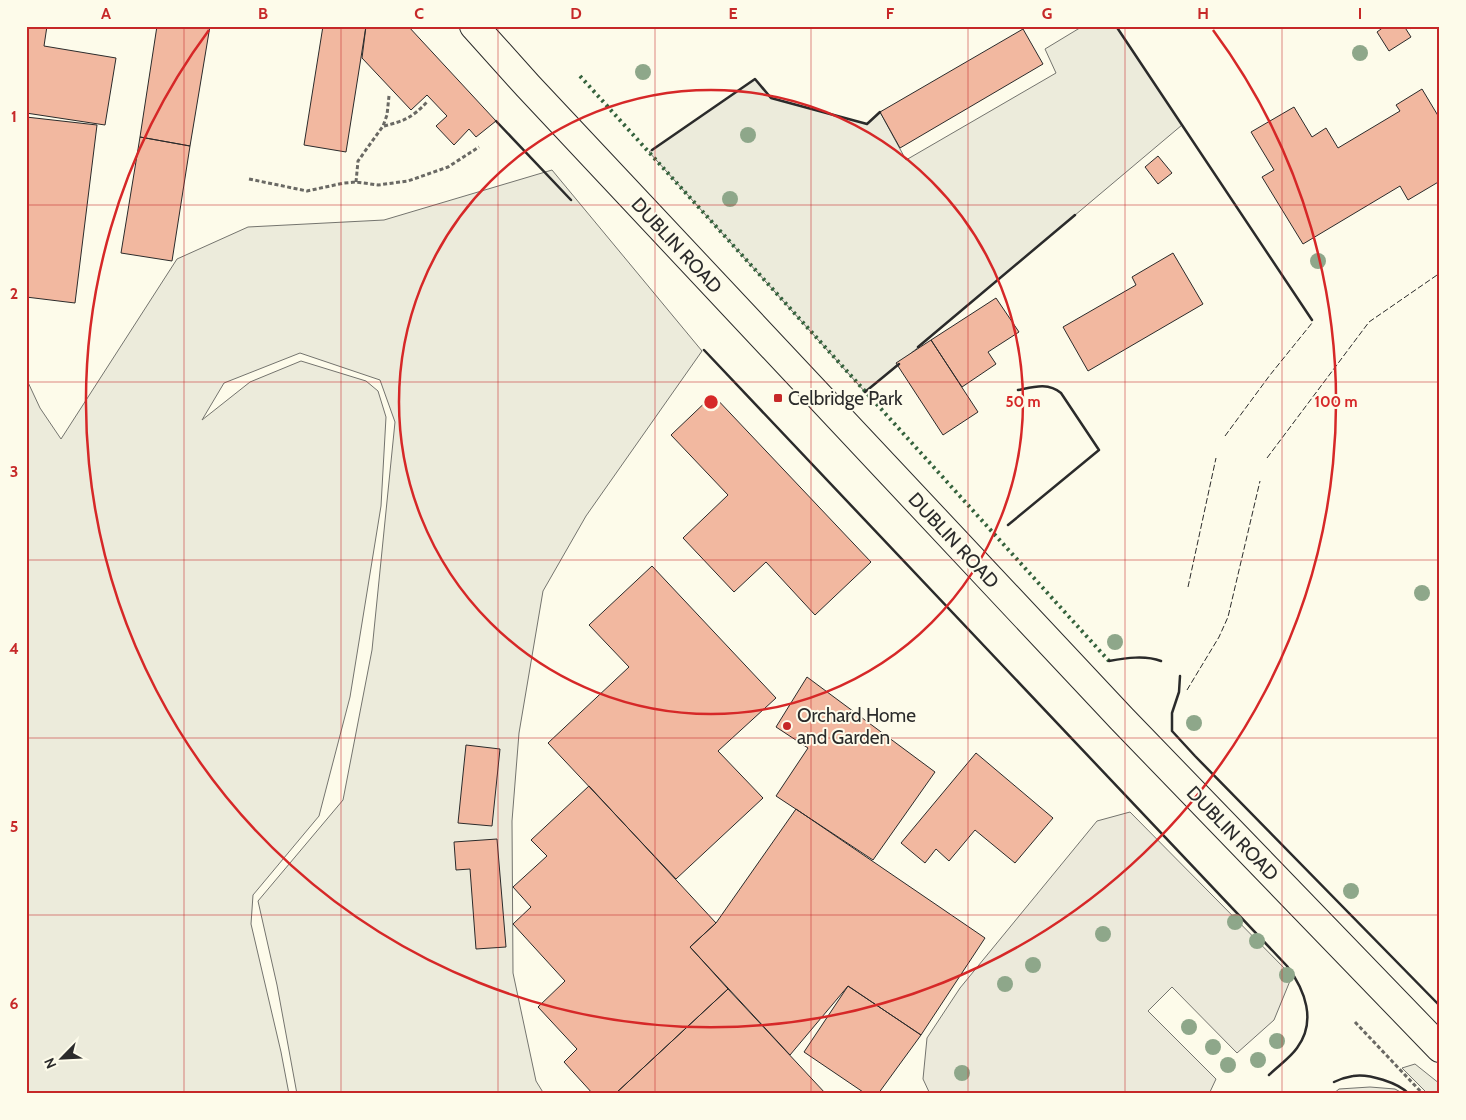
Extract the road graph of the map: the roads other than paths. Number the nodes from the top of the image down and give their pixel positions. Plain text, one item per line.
1 (474, 26) edge
2 (1440, 1048) edge

1 - 2 main road, DUBLIN ROAD

